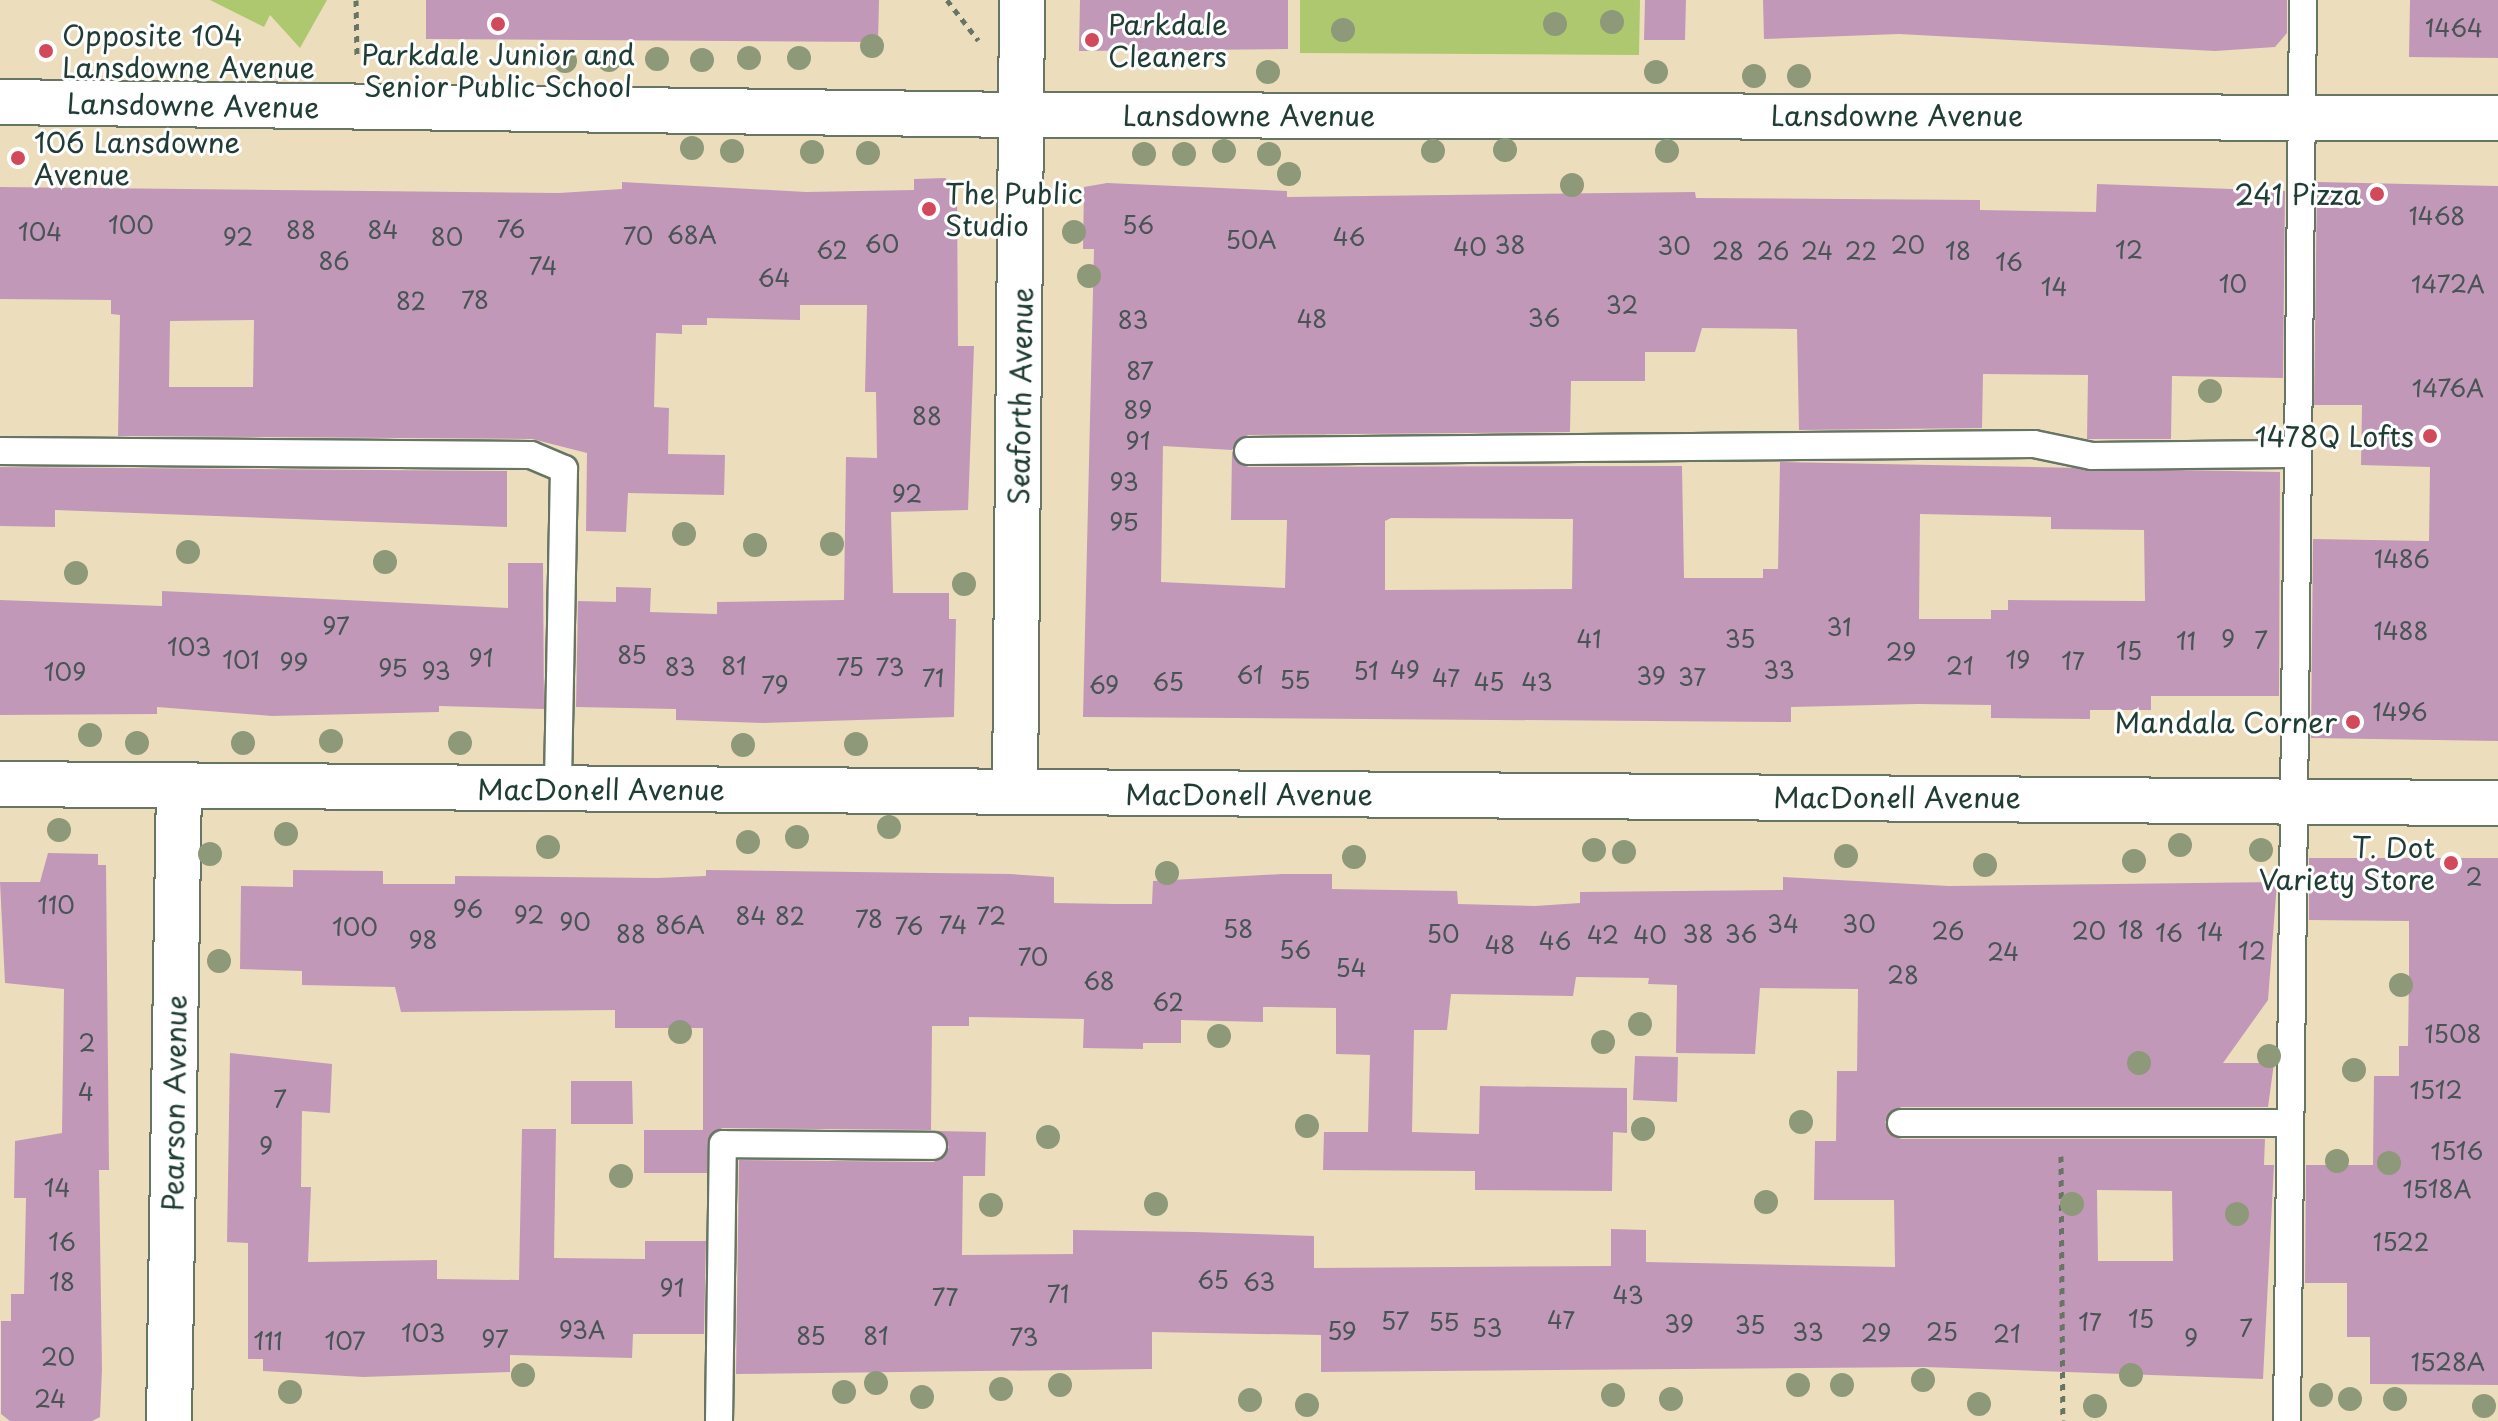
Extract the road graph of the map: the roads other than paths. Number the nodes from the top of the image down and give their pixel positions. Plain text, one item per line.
1 (1022, 0) edge
2 (2303, 0) edge
3 (0, 102) edge
4 (1021, 115) junction
5 (2302, 116) junction
6 (2498, 118) edge
7 (0, 451) edge
8 (1248, 451) dead end
9 (2294, 454) junction
10 (0, 784) edge
11 (179, 785) junction
12 (558, 789) junction
13 (1015, 791) junction
14 (2288, 799) junction
15 (2498, 803) edge
16 (1901, 1123) dead end
17 (2289, 1123) junction
18 (933, 1146) dead end
19 (169, 1421) edge
20 (719, 1421) edge
21 (2287, 1421) edge

1 - 4 street, Seaforth Avenue
2 - 5 lane
3 - 4 street, Lansdowne Avenue
4 - 5 street, Lansdowne Avenue
4 - 13 street, Seaforth Avenue
5 - 6 street, Lansdowne Avenue
5 - 9 lane
7 - 12 lane
8 - 9 lane
9 - 14 lane
10 - 11 street, MacDonell Avenue
11 - 12 street, MacDonell Avenue
11 - 19 street, Pearson Avenue
12 - 13 street, MacDonell Avenue
13 - 14 street, MacDonell Avenue
14 - 15 street, MacDonell Avenue
14 - 17 lane
16 - 17 lane
17 - 21 lane
18 - 20 lane

